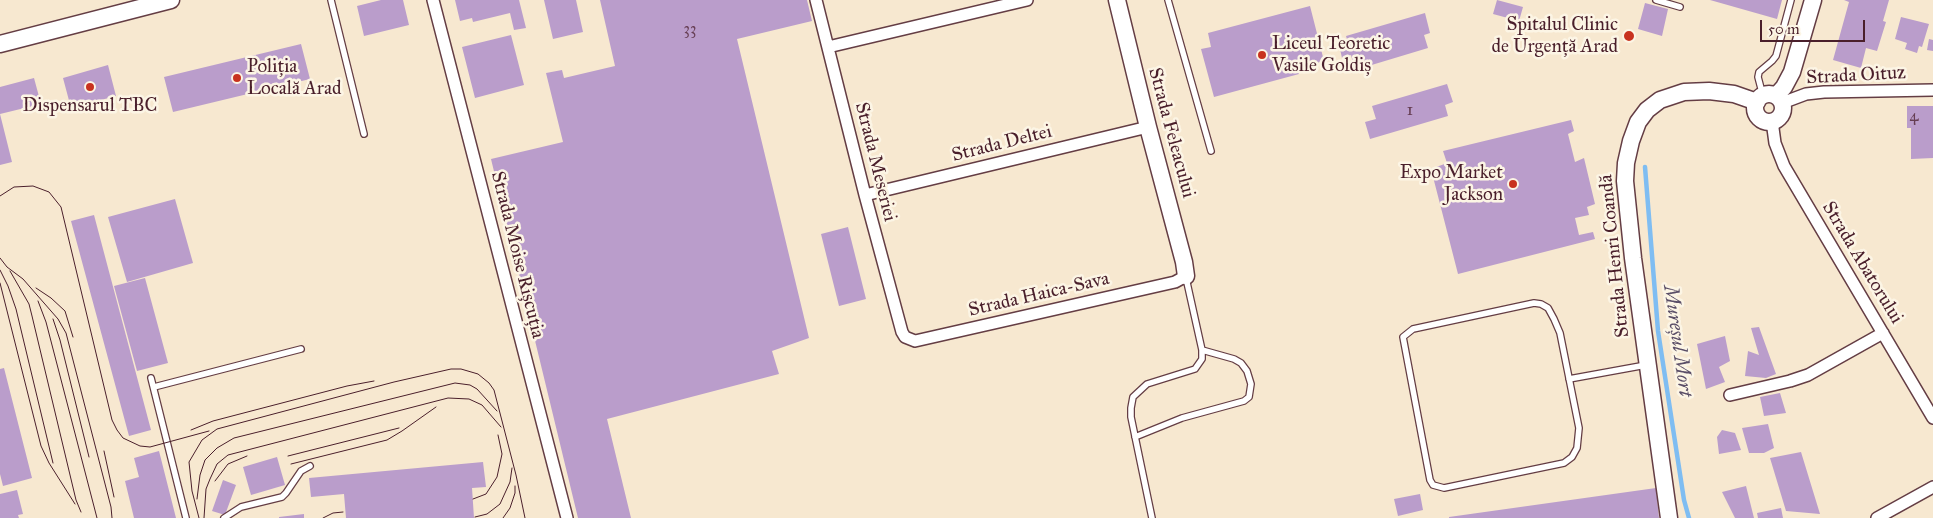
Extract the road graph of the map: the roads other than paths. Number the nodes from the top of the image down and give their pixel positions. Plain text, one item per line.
1 (171, 0) edge
2 (331, 0) edge
3 (433, 0) edge
4 (816, 0) edge
5 (1027, 0) edge
6 (1117, 0) edge
7 (1168, 0) edge
8 (1656, 0) edge
9 (1791, 0) edge
10 (1813, 0) edge
11 (1680, 7) dead end
12 (0, 44) edge
13 (828, 47) junction
14 (1933, 90) edge
15 (1770, 99) junction
16 (1772, 121) junction
17 (1148, 127) junction
18 (364, 134) dead end
19 (1211, 151) dead end
20 (865, 196) junction
21 (1186, 276) junction
22 (902, 332) joint
23 (1883, 333) junction
24 (301, 349) dead end
25 (1202, 350) junction
26 (1647, 365) junction
27 (151, 378) dead end
28 (1569, 379) junction
29 (154, 387) junction
30 (1730, 395) dead end
31 (1933, 418) edge
32 (1135, 437) junction
33 (310, 466) dead end
34 (1933, 487) edge
35 (186, 518) edge
36 (224, 518) edge
37 (567, 518) edge
38 (1152, 518) edge
39 (1669, 518) edge
40 (1877, 518) edge

1 - 12 street
2 - 18 lane
3 - 37 street, Strada Moise Rișcuția
4 - 13 street, Strada Meseriei
5 - 13 street
6 - 17 street, Strada Feleacului
7 - 19 lane, Strada Feleacului
8 - 11 lane
9 - 15 lane
10 - 15 street
13 - 20 street, Strada Meseriei
14 - 15 street, Strada Oituz
15 - 16 street
15 - 16 street
15 - 26 street, Strada Henri Coandă
16 - 23 street, Strada Abatorului
17 - 20 street, Strada Deltei
17 - 21 street, Strada Feleacului
20 - 22 street, Strada Meseriei
21 - 22 street, Strada Haica-Sava
21 - 25 lane
23 - 30 street
23 - 31 street, Strada Abatorului
24 - 29 lane
25 - 32 lane
25 - 32 lane
26 - 28 lane
26 - 39 street, Strada Henri Coandă
27 - 29 lane
28 - 28 lane
29 - 35 lane
32 - 38 lane
33 - 36 lane
34 - 40 street

